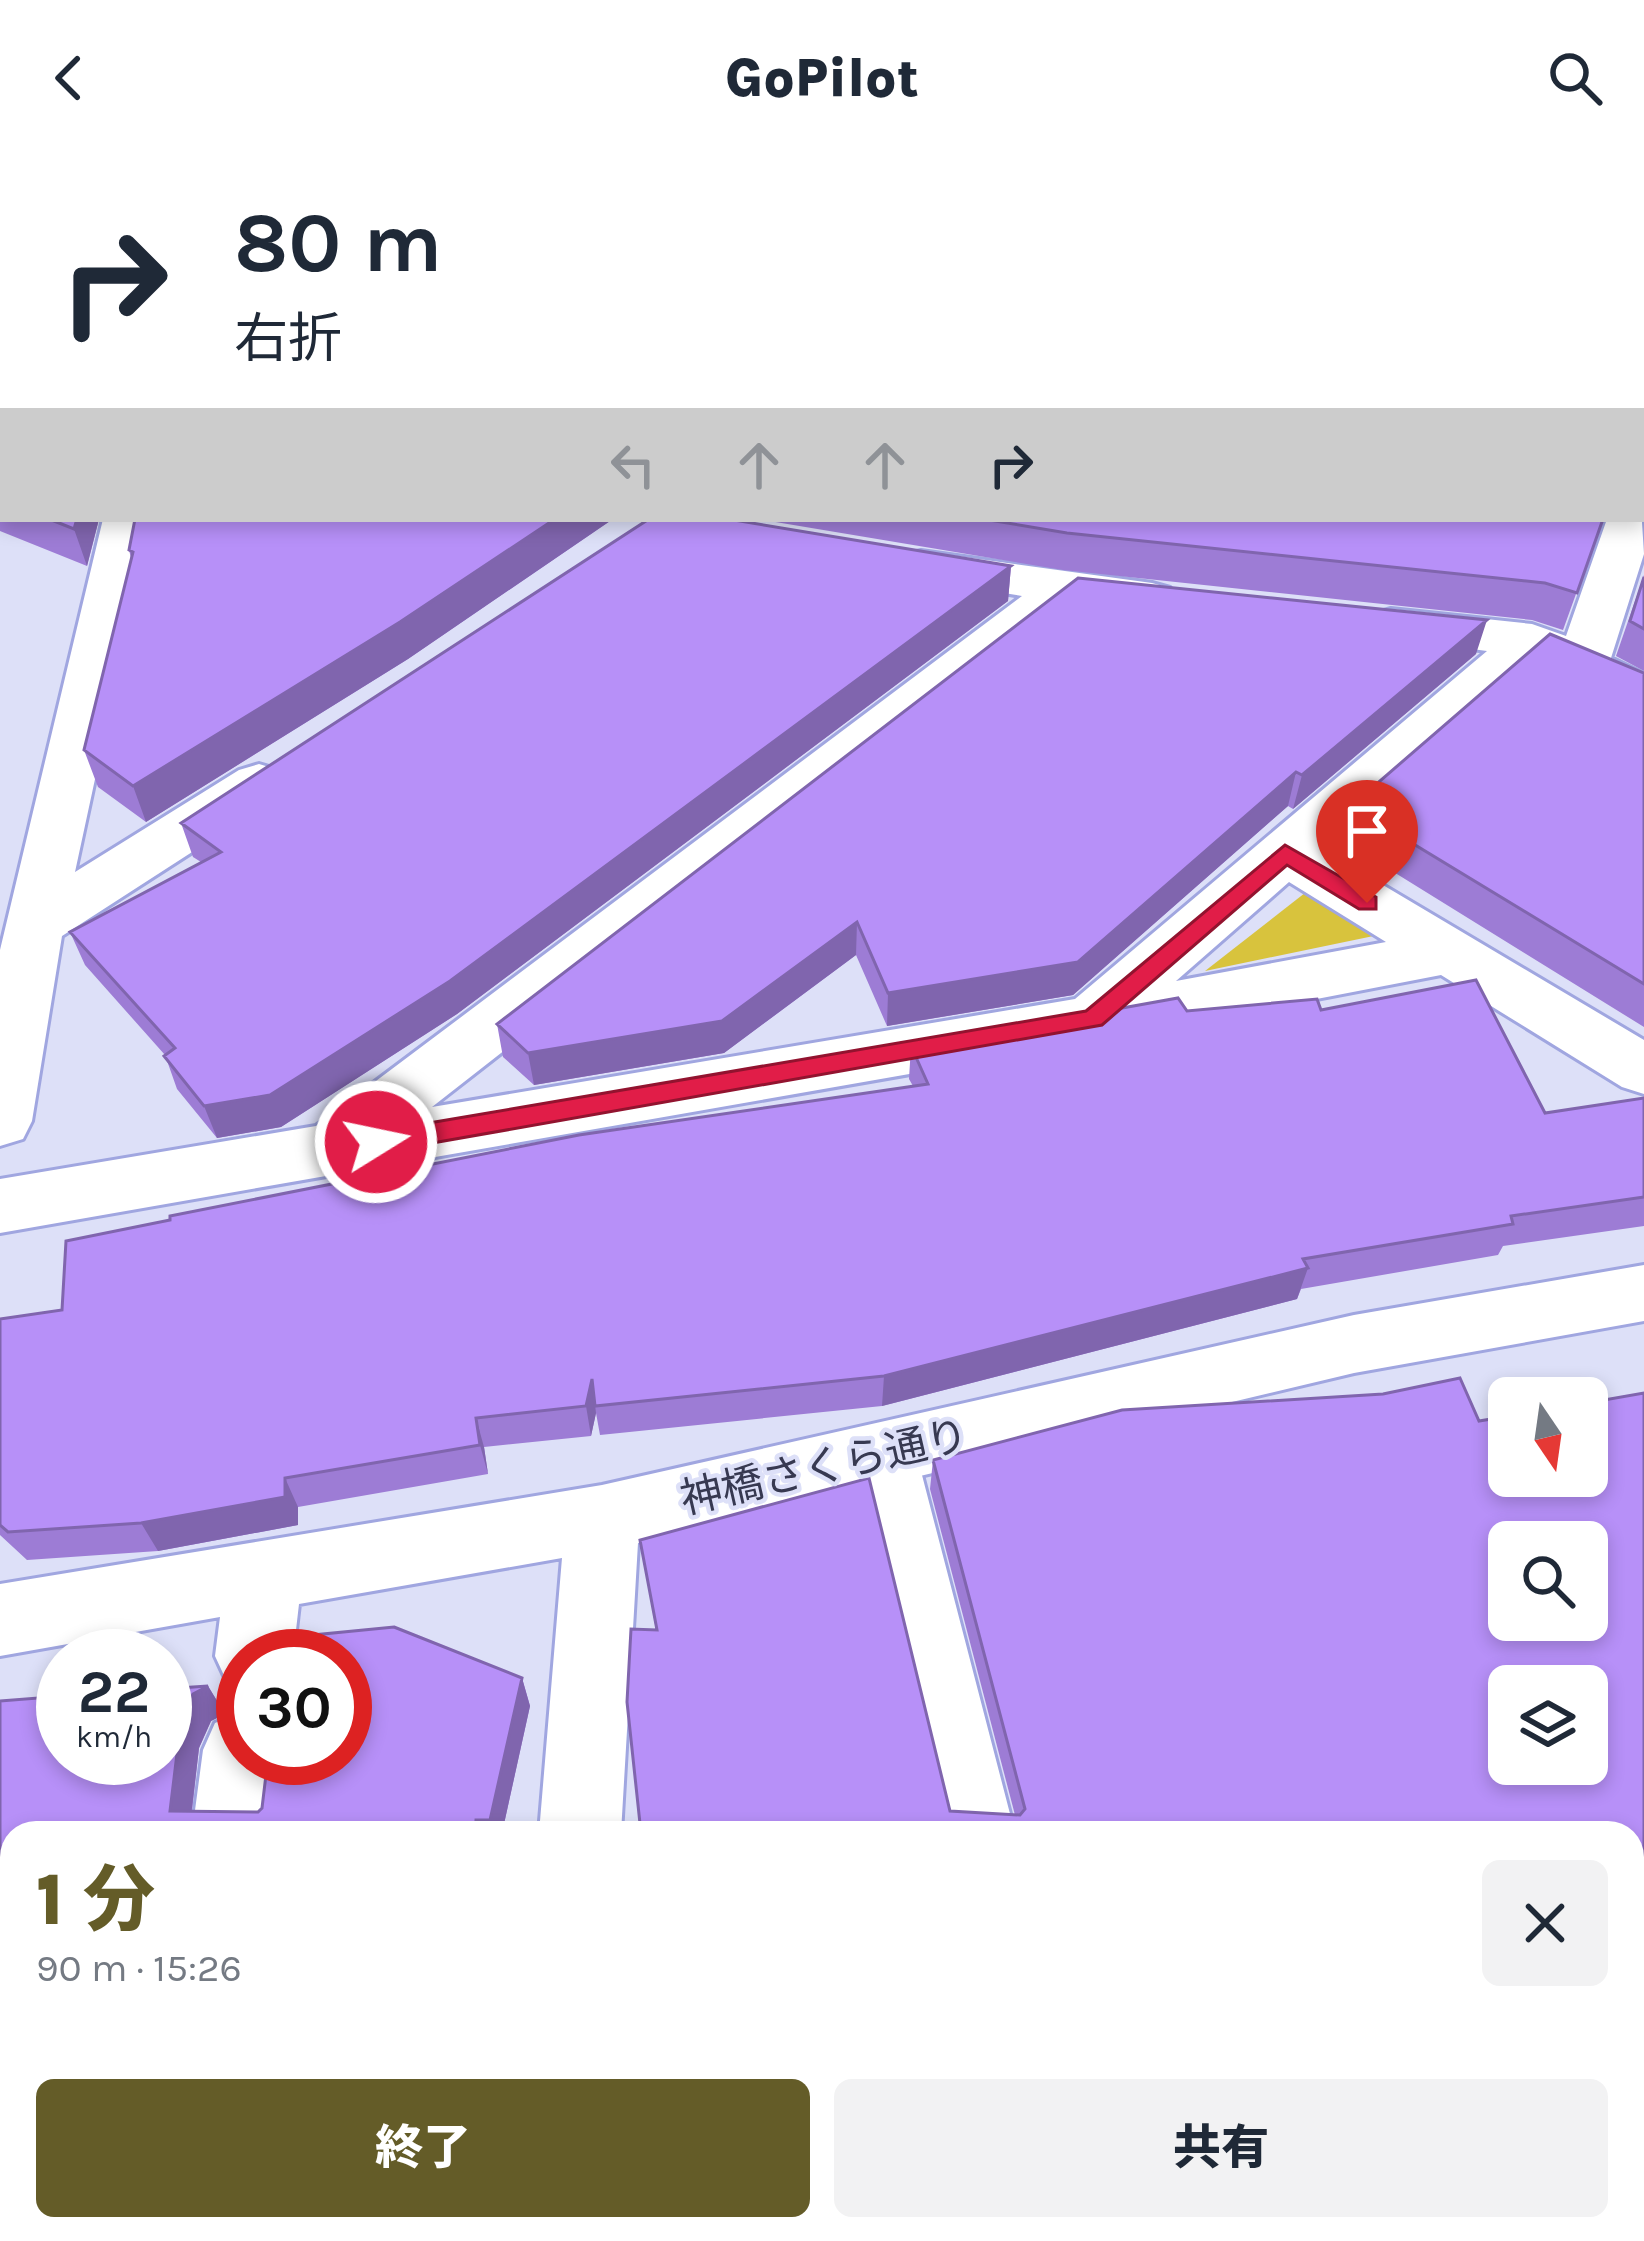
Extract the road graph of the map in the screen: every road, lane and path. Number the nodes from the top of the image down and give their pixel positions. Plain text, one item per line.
1 (126, 522) edge
2 (1630, 522) edge
3 (882, 560) edge
4 (1062, 590) junction
5 (1203, 605) edge
6 (1344, 620) edge
7 (1532, 640) junction
8 (1582, 665) junction
9 (1644, 695) edge
10 (311, 751) edge
11 (1285, 853) junction
12 (34, 926) junction
13 (1449, 952) junction
14 (1093, 1019) junction
15 (1644, 1070) edge
16 (0, 1120) edge
17 (331, 1150) junction
18 (0, 1205) edge
19 (1644, 1292) edge
20 (888, 1452) junction
21 (602, 1518) junction
22 (264, 1575) junction
23 (0, 1620) edge
24 (257, 1629) edge
25 (239, 1785) edge
26 (234, 1821) edge
27 (581, 1821) edge
28 (979, 1821) edge

1 - 12 street
2 - 8 street
3 - 4 street
4 - 5 street
4 - 17 street
6 - 7 street
7 - 8 street
7 - 11 street
8 - 9 street
10 - 12 street
11 - 13 street
11 - 14 street
12 - 16 street
13 - 14 street
13 - 15 street
14 - 17 street
17 - 18 street
19 - 20 street, 神橋さくら通り
20 - 21 street, 神橋さくら通り
20 - 28 lane
21 - 22 street, 神橋さくら通り
21 - 27 street
22 - 23 street, 神橋さくら通り
22 - 24 street
25 - 26 street

